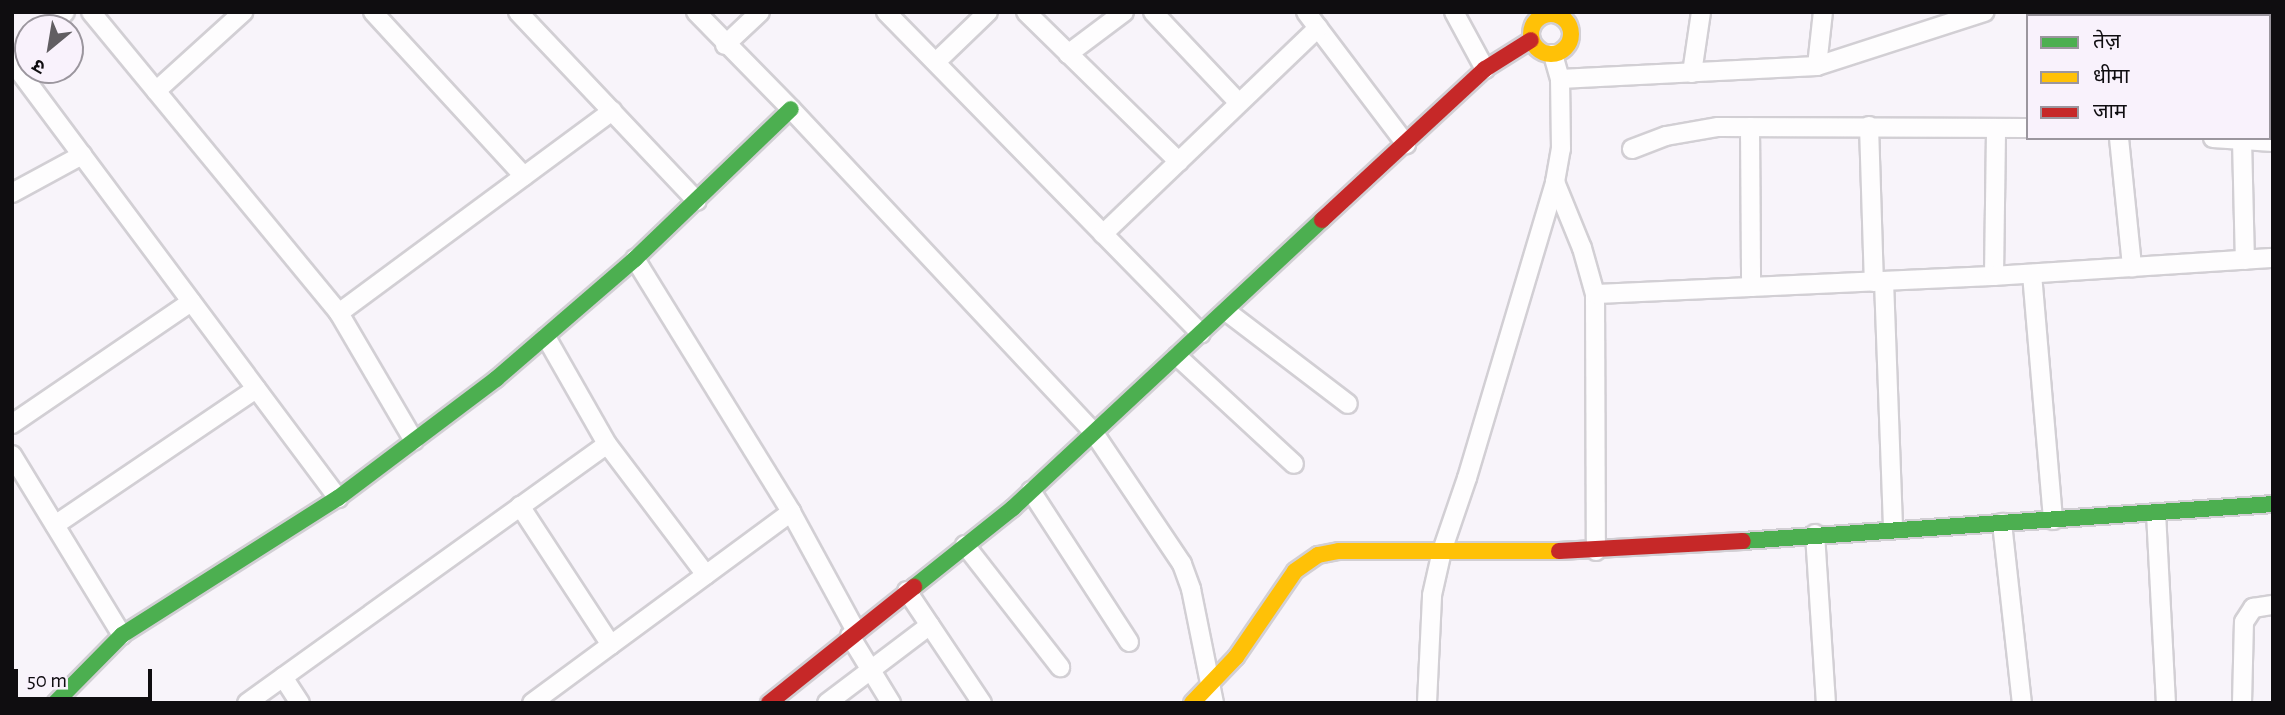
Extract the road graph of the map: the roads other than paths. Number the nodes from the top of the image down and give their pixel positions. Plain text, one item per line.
1 (91, 12) edge
2 (243, 12) edge
3 (373, 12) edge
4 (518, 12) edge
5 (696, 12) edge
6 (760, 12) edge
7 (886, 12) edge
8 (988, 12) edge
9 (1026, 12) edge
10 (1124, 12) edge
11 (1153, 12) edge
12 (1306, 12) edge
13 (1454, 12) edge
14 (1701, 12) edge
15 (1823, 12) edge
16 (1984, 12) edge
17 (1543, 14) edge
18 (1949, 18) edge
19 (1571, 20) edge
20 (1318, 28) junction
21 (1531, 40) junction
22 (725, 45) junction
23 (1068, 54) junction
24 (1553, 54) junction
25 (936, 62) junction
26 (13, 65) edge
27 (1817, 66) junction
28 (1485, 69) junction
29 (1692, 73) junction
30 (1560, 79) junction
31 (156, 91) junction
32 (1239, 103) junction
33 (791, 109) junction
34 (612, 111) junction
35 (1869, 126) junction
36 (1750, 128) junction
37 (1996, 128) junction
38 (2026, 128) edge
39 (2119, 140) edge
40 (2242, 140) joint
41 (2273, 142) edge
42 (1406, 144) junction
43 (1632, 149) dead end
44 (82, 155) junction
45 (1179, 162) junction
46 (524, 176) junction
47 (1555, 183) junction
48 (12, 193) edge
49 (697, 201) junction
50 (1103, 234) junction
51 (2273, 258) edge
52 (635, 259) junction
53 (2245, 260) junction
54 (2132, 267) junction
55 (2032, 274) junction
56 (1994, 276) junction
57 (1879, 281) junction
58 (1751, 287) junction
59 (1595, 294) junction
60 (191, 302) junction
61 (1226, 311) junction
62 (339, 313) junction
63 (1201, 334) junction
64 (545, 337) junction
65 (1177, 356) junction
66 (256, 388) junction
67 (1348, 404) dead end
68 (12, 424) edge
69 (1094, 433) junction
70 (414, 440) junction
71 (607, 443) junction
72 (12, 456) edge
73 (1294, 464) dead end
74 (1031, 491) junction
75 (338, 498) junction
76 (2273, 505) edge
77 (520, 506) junction
78 (791, 512) junction
79 (2156, 513) junction
80 (2053, 520) junction
81 (2002, 523) junction
82 (55, 525) junction
83 (1892, 529) junction
84 (1815, 534) junction
85 (965, 545) junction
86 (1442, 551) junction
87 (1596, 551) junction
88 (706, 575) junction
89 (907, 591) junction
90 (2273, 605) edge
91 (930, 625) junction
92 (853, 633) junction
93 (122, 635) junction
94 (1129, 642) dead end
95 (611, 645) junction
96 (1060, 667) dead end
97 (870, 670) junction
98 (283, 677) junction
99 (1211, 695) edge
100 (55, 703) edge
101 (247, 703) edge
102 (300, 703) edge
103 (532, 703) edge
104 (769, 703) edge
105 (827, 703) edge
106 (891, 703) edge
107 (982, 703) edge
108 (1192, 703) edge
109 (1427, 703) edge
110 (1826, 703) edge
111 (2022, 703) edge
112 (2166, 703) edge
113 (2242, 703) edge

1 - 31 street
2 - 31 street
3 - 46 street
4 - 34 street
5 - 22 street
6 - 22 street
7 - 25 street
8 - 25 street
9 - 23 street
10 - 23 street
11 - 32 street
12 - 20 street
13 - 28 street
14 - 29 street
15 - 27 street
16 - 18 street
17 - 19 street
17 - 21 street
18 - 27 street
19 - 24 street
20 - 32 street
20 - 42 street
21 - 24 street
21 - 28 street
22 - 33 street
23 - 45 street
24 - 30 street
25 - 50 street
26 - 44 street
27 - 29 street
28 - 42 street
29 - 30 street
30 - 47 street
31 - 62 street
32 - 45 street
33 - 49 street
33 - 69 street
34 - 46 street
34 - 49 street
35 - 36 street
35 - 37 street
35 - 57 street
36 - 43 street
36 - 58 street
37 - 38 street
37 - 56 street
39 - 54 street
40 - 41 street
40 - 53 street
42 - 61 street
44 - 48 street
44 - 60 street
45 - 50 street
46 - 62 street
47 - 59 street
47 - 86 street
49 - 52 street
50 - 63 street
51 - 53 street
52 - 64 street
52 - 78 street
53 - 54 street
54 - 55 street
55 - 56 street
55 - 80 street
56 - 57 street
57 - 58 street
57 - 83 street
58 - 59 street
59 - 87 street
60 - 66 street
60 - 68 street
61 - 63 street
61 - 67 street
62 - 70 street
63 - 65 street
64 - 70 street
64 - 71 street
65 - 69 street
65 - 73 street
66 - 75 street
66 - 82 street
69 - 74 street
69 - 99 street
70 - 75 street
71 - 77 street
71 - 88 street
72 - 82 street
74 - 85 street
74 - 94 street
75 - 93 street
76 - 79 street
77 - 95 street
77 - 98 street
78 - 88 street
78 - 92 street
79 - 80 street
79 - 112 street
80 - 81 street
81 - 83 street
81 - 111 street
82 - 93 street
83 - 84 street
84 - 87 street
84 - 110 street
85 - 89 street
85 - 96 street
86 - 87 street
86 - 99 street
86 - 109 street
88 - 95 street
89 - 91 street
89 - 92 street
90 - 113 street
91 - 97 street
91 - 107 street
92 - 97 street
92 - 104 street
93 - 100 street
95 - 103 street
97 - 105 street
97 - 106 street
98 - 101 street
98 - 102 street
99 - 108 street

